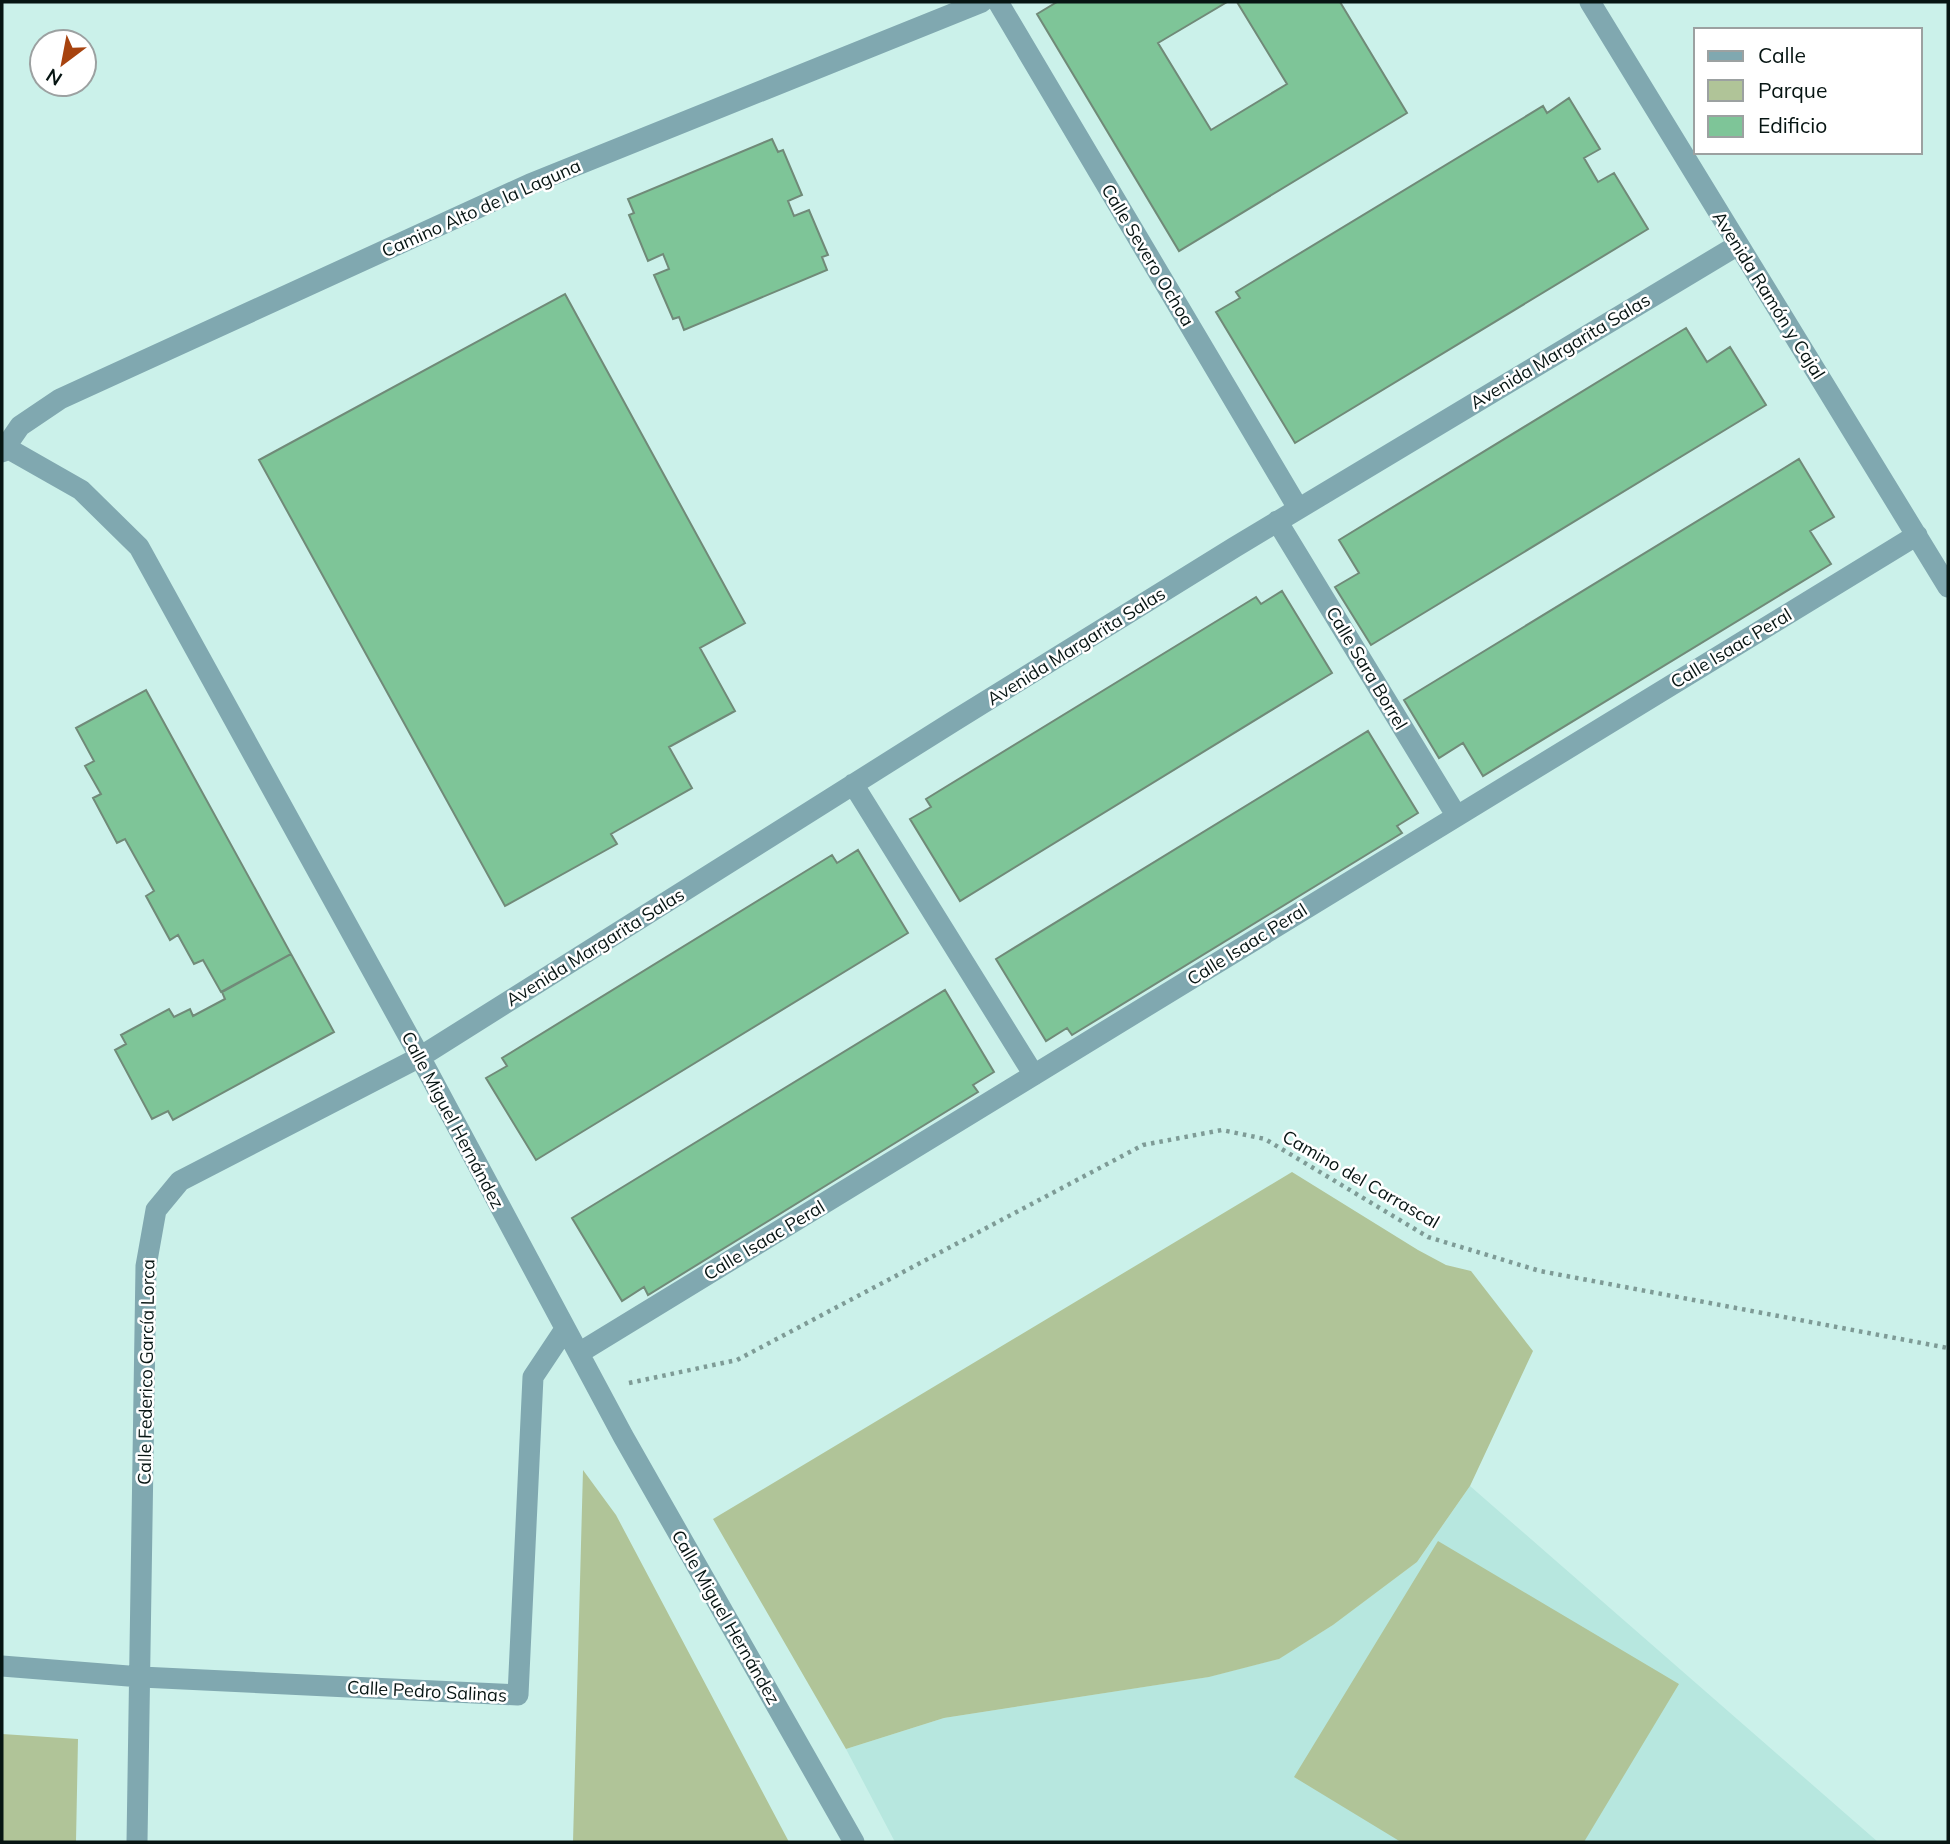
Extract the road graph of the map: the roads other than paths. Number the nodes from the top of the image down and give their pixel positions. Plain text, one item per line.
1 (982, 2) edge
2 (998, 2) edge
3 (1590, 2) edge
4 (1738, 245) junction
5 (3, 448) edge
6 (1298, 508) junction
7 (1277, 521) junction
8 (1917, 536) junction
9 (1948, 587) edge
10 (853, 784) junction
11 (1456, 815) junction
12 (420, 1057) junction
13 (1034, 1075) junction
14 (565, 1329) junction
15 (579, 1353) junction
16 (2, 1666) edge
17 (141, 1677) junction
18 (137, 1842) edge
19 (854, 1842) edge

1 - 5 street, Camino Alto de la Laguna
2 - 6 street, Calle Severo Ochoa
3 - 4 street, Avenida Ramón y Cajal
4 - 6 street, Avenida Margarita Salas
4 - 8 street, Avenida Ramón y Cajal
5 - 12 street, Calle Miguel Hernández
6 - 7 street, Avenida Margarita Salas
7 - 10 street, Avenida Margarita Salas
7 - 11 street, Calle Sara Borrel
8 - 9 street, Avenida Ramón y Cajal
8 - 11 street, Calle Isaac Peral
10 - 12 street, Avenida Margarita Salas
10 - 13 street
11 - 13 street, Calle Isaac Peral
12 - 14 street, Calle Miguel Hernández
12 - 17 street, Calle Federico García Lorca
13 - 15 street, Calle Isaac Peral
14 - 15 street, Calle Miguel Hernández
14 - 17 street, Calle Pedro Salinas
15 - 19 street, Calle Miguel Hernández
16 - 17 street, Calle Pedro Salinas
17 - 18 street, Calle Federico García Lorca

